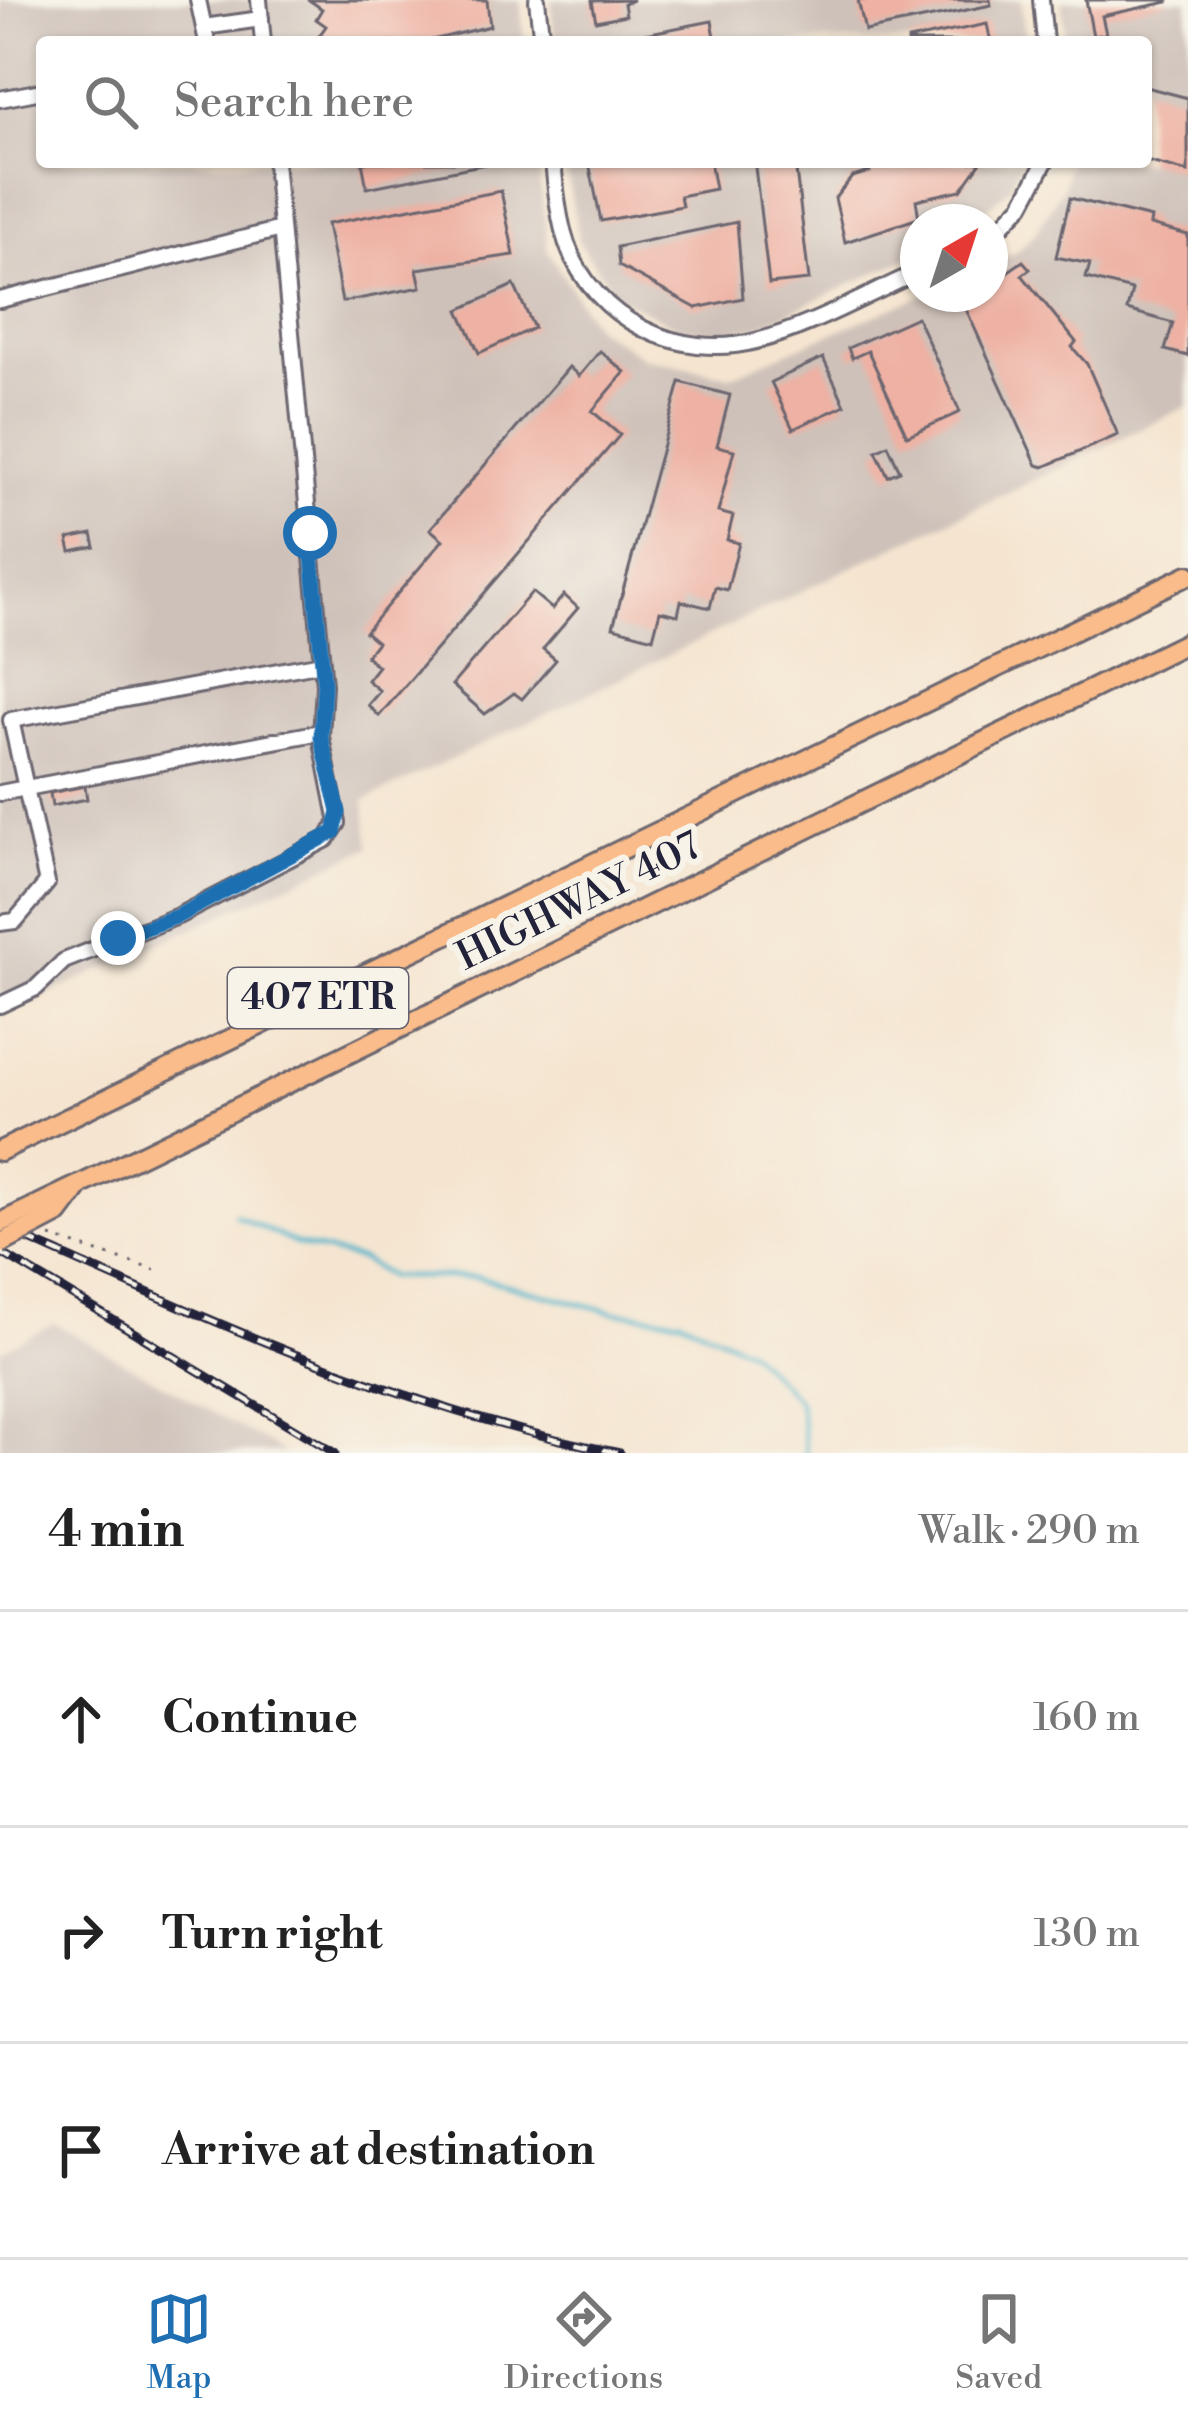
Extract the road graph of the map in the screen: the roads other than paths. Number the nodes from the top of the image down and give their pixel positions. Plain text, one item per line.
1 (198, 0) edge
2 (259, 0) edge
3 (537, 0) edge
4 (1041, 0) edge
5 (261, 19) junction
6 (205, 34) edge
7 (262, 36) edge
8 (541, 36) edge
9 (1045, 36) edge
10 (36, 92) edge
11 (0, 99) edge
12 (276, 168) edge
13 (554, 168) edge
14 (1042, 168) edge
15 (1008, 219) edge
16 (281, 230) junction
17 (900, 280) edge
18 (0, 300) edge
19 (1188, 575) edge
20 (1188, 642) edge
21 (322, 663) junction
22 (321, 732) junction
23 (22, 789) junction
24 (0, 793) edge
25 (0, 923) edge
26 (0, 1005) edge
27 (0, 1151) edge
28 (80, 1185) junction
29 (0, 1223) edge
30 (0, 1244) edge

1 - 6 street
2 - 5 street
3 - 8 street
4 - 9 street
5 - 6 street
5 - 7 street
10 - 11 street
12 - 16 street
13 - 17 street
14 - 15 street
16 - 18 street
16 - 21 street
19 - 27 highway, HIGHWAY 407 / 407 ETR
20 - 28 highway, HIGHWAY 407 / 407 ETR
21 - 22 street
21 - 23 street
22 - 23 street
22 - 26 street
23 - 24 street
23 - 25 street
28 - 29 highway, HIGHWAY 407 / 407 ETR, bridge
28 - 30 highway, bridge

